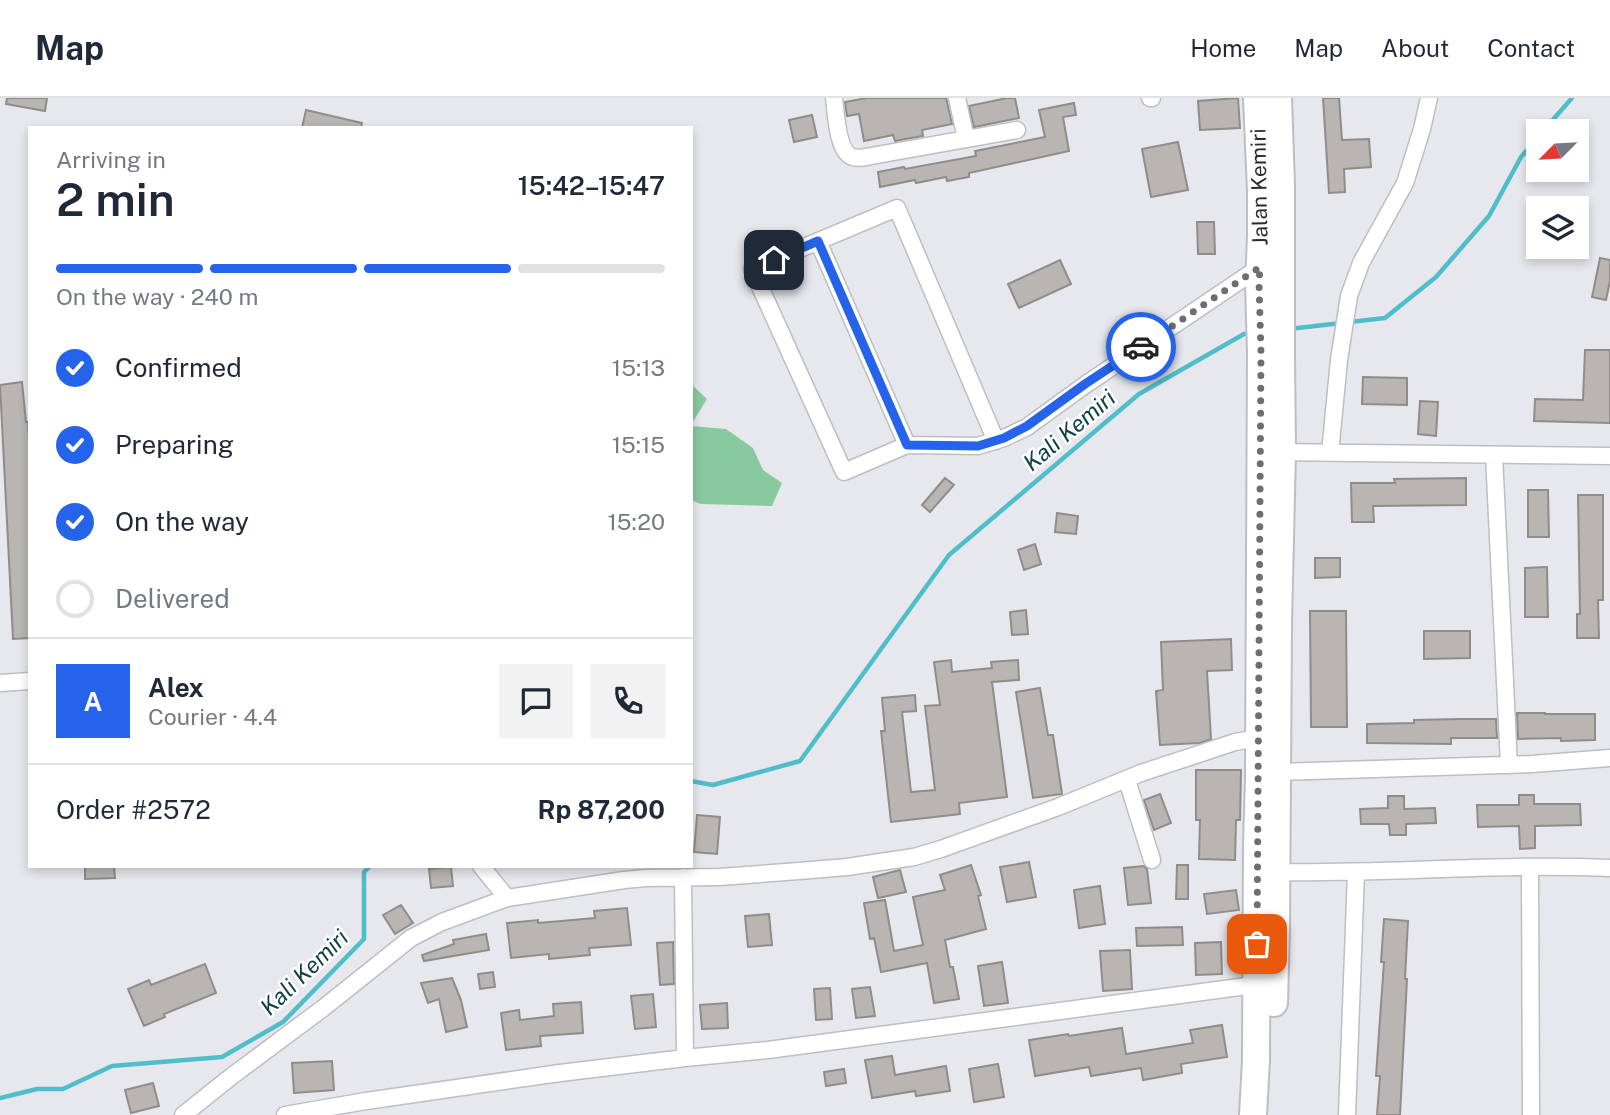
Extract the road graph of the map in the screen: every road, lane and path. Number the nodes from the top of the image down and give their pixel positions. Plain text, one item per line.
1 (834, 98) edge
2 (957, 98) edge
3 (1257, 98) edge
4 (1279, 98) edge
5 (1429, 98) edge
6 (1017, 130) dead end
7 (966, 139) junction
8 (818, 241) junction
9 (1266, 279) junction
10 (996, 441) junction
11 (907, 445) junction
12 (1271, 453) junction
13 (1330, 453) junction
14 (1493, 456) junction
15 (1610, 456) edge
16 (28, 681) edge
17 (0, 683) edge
18 (1268, 737) junction
19 (1610, 758) edge
20 (1509, 765) junction
21 (1278, 772) junction
22 (1127, 780) junction
23 (1152, 860) dead end
24 (1531, 867) junction
25 (483, 868) edge
26 (1610, 868) edge
27 (1276, 872) junction
28 (1356, 872) junction
29 (683, 877) junction
30 (507, 898) junction
31 (1266, 984) junction
32 (685, 1058) junction
33 (366, 1108) edge
34 (183, 1115) edge
35 (285, 1115) edge
36 (1254, 1115) edge
37 (1271, 1115) edge
38 (1347, 1115) edge
39 (1531, 1115) edge

1 - 7 street
2 - 7 street
3 - 9 highway, Jalan Kemiri
4 - 9 highway, Jalan Kemiri
5 - 13 street
6 - 7 street
8 - 10 street
8 - 11 street
8 - 11 street
9 - 10 street
9 - 12 highway, Jalan Kemiri
10 - 11 street
12 - 13 street
12 - 18 highway, Jalan Kemiri
13 - 14 street
14 - 15 street
14 - 20 street
16 - 17 street
18 - 21 highway, Jalan Kemiri
18 - 22 street
18 - 31 highway, Jalan Kemiri
19 - 20 street
20 - 21 street
21 - 27 highway, Jalan Kemiri
22 - 23 street
22 - 29 street
24 - 26 street
24 - 28 street
24 - 39 street
25 - 30 street
27 - 28 street
27 - 31 highway, Jalan Kemiri
28 - 38 street
29 - 30 street
29 - 32 street
30 - 34 street
31 - 32 street
31 - 36 highway, Jalan Kemiri
31 - 37 highway, Jalan Kemiri
32 - 33 street
33 - 35 street

